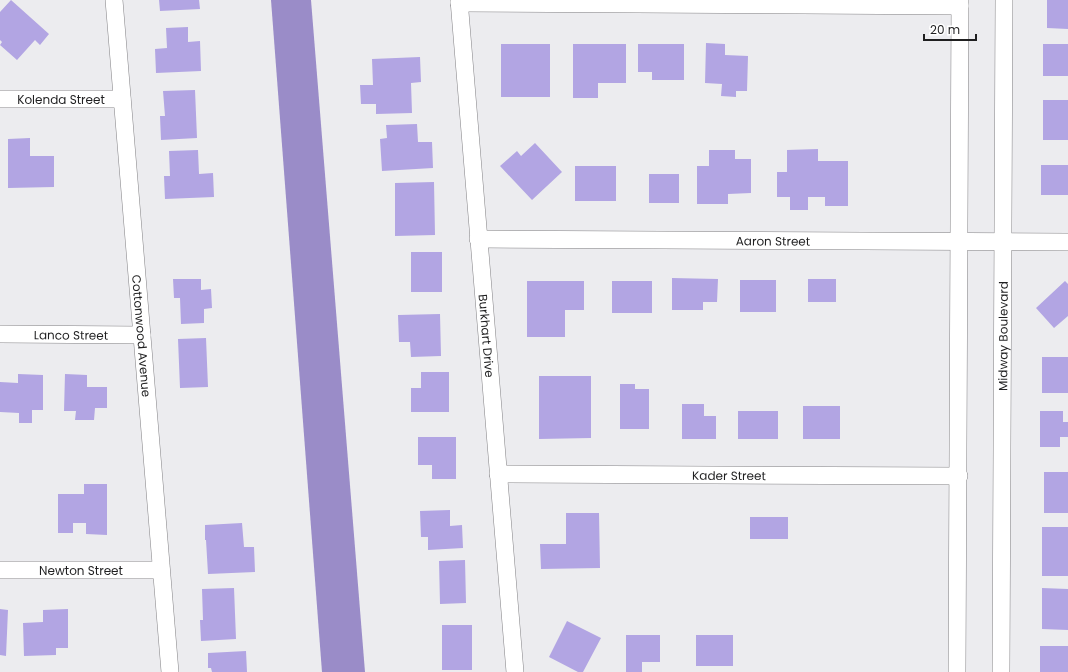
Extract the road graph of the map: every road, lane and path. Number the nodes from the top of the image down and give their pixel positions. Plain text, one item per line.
1 (114, 0) edge
2 (1004, 0) edge
3 (459, 2) edge
4 (960, 3) edge
5 (0, 99) edge
6 (122, 99) junction
7 (478, 239) junction
8 (960, 241) junction
9 (1003, 241) junction
10 (1068, 242) edge
11 (0, 334) edge
12 (142, 335) junction
13 (498, 474) junction
14 (959, 476) junction
15 (0, 570) edge
16 (161, 570) junction
17 (170, 672) edge
18 (515, 672) edge
19 (958, 672) edge
20 (1001, 672) edge

1 - 6 street, Cottonwood Avenue
2 - 9 street, Midway Boulevard
3 - 4 street
3 - 7 street, Burkhart Drive
4 - 8 street
5 - 6 street, Kolenda Street
6 - 12 street, Cottonwood Avenue
7 - 8 street, Aaron Street
7 - 13 street, Burkhart Drive
8 - 9 street, Aaron Street
8 - 14 street
9 - 10 street, Aaron Street
9 - 20 street, Midway Boulevard
11 - 12 street, Lanco Street
12 - 16 street, Cottonwood Avenue
13 - 14 street, Kader Street
13 - 18 street, Burkhart Drive
14 - 19 street
15 - 16 street, Newton Street
16 - 17 street, Cottonwood Avenue

